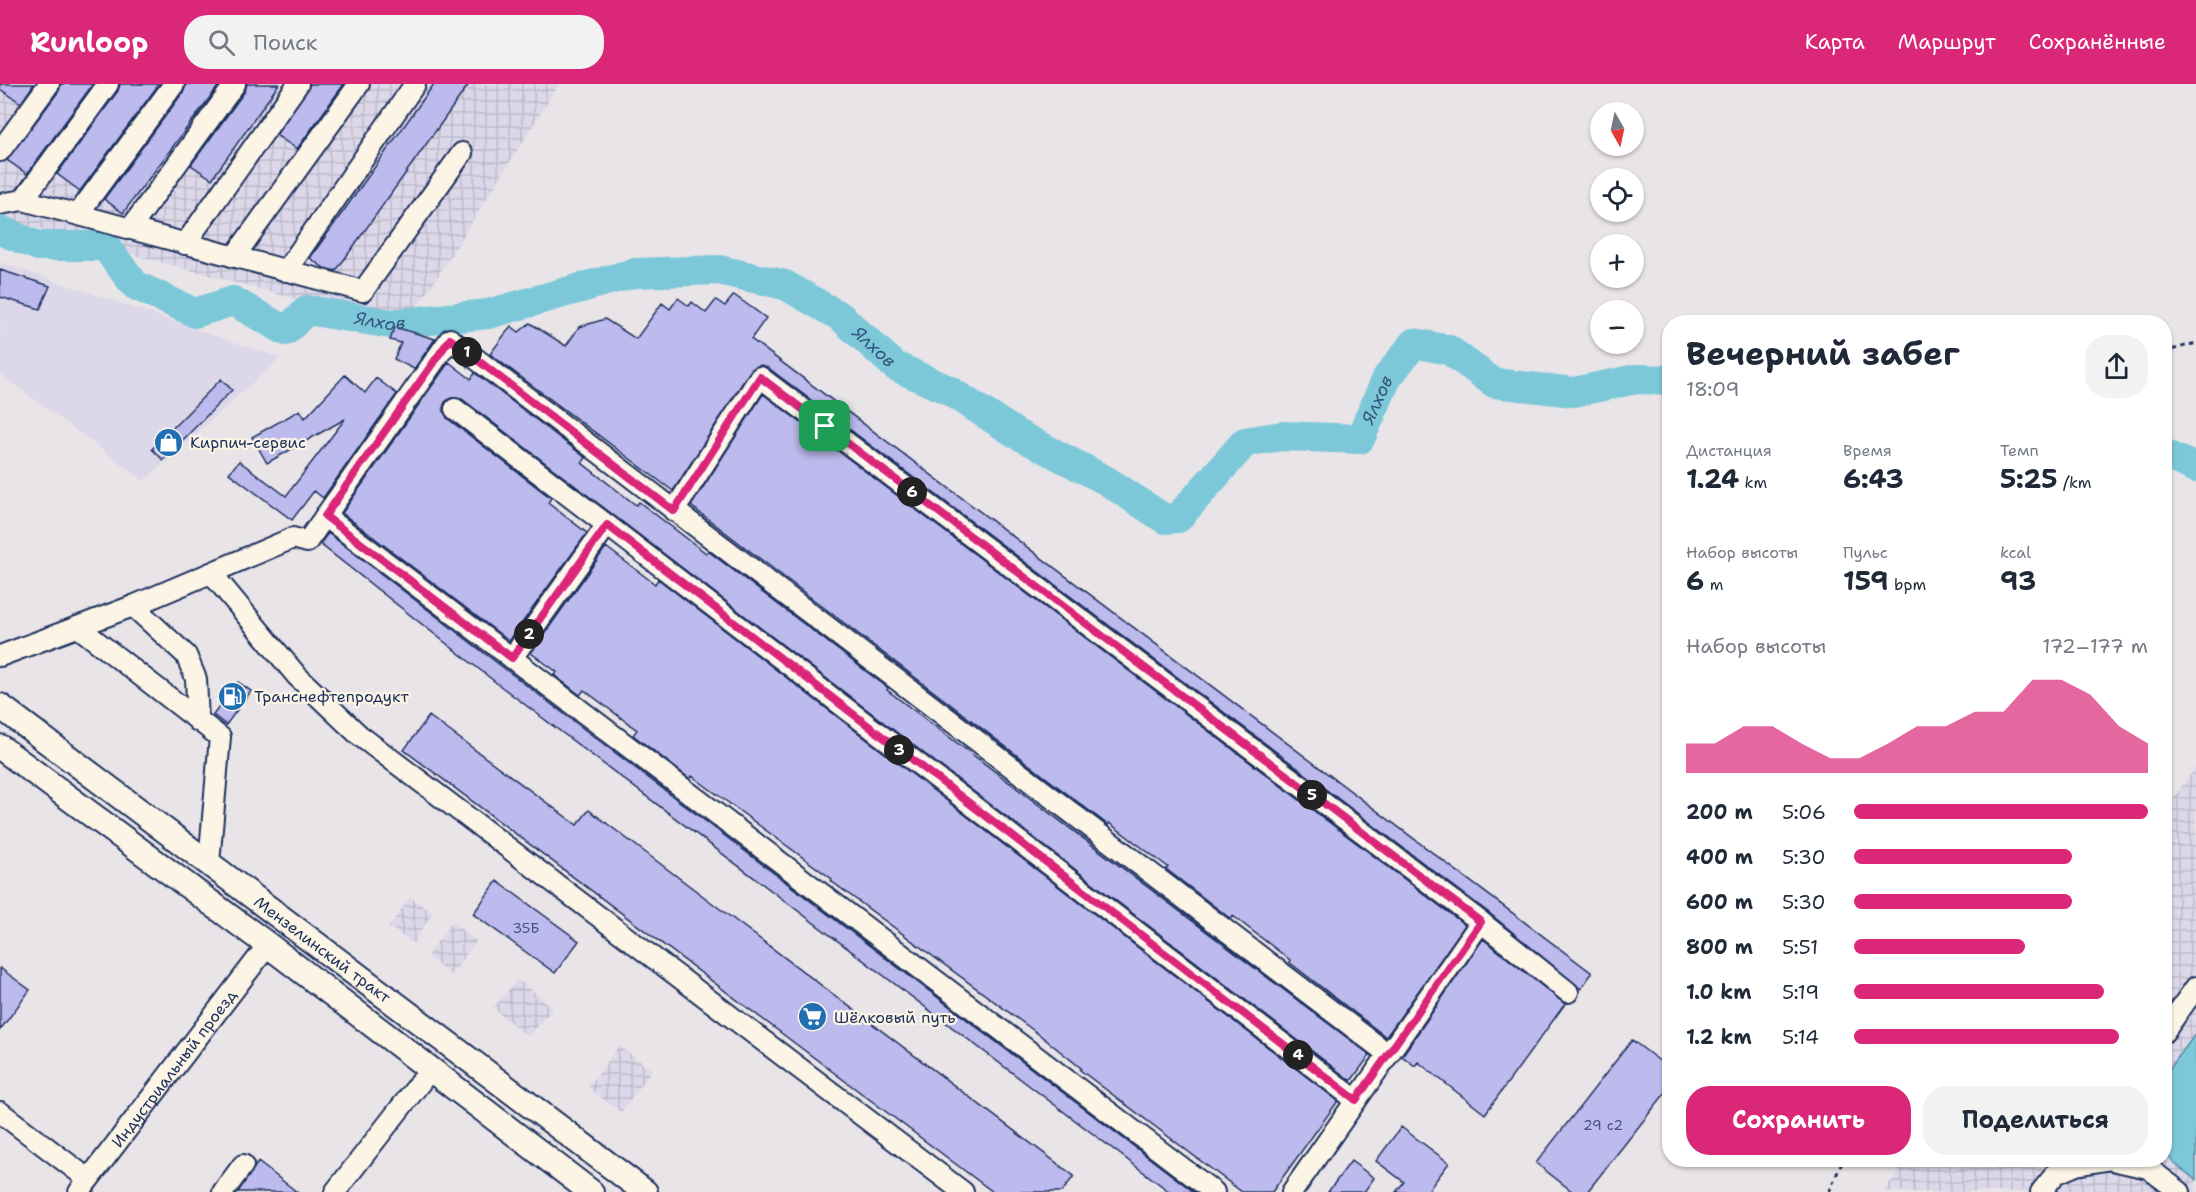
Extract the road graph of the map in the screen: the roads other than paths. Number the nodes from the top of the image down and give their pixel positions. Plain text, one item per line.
1 (49, 84) edge
2 (108, 84) edge
3 (174, 84) edge
4 (235, 84) edge
5 (298, 84) edge
6 (359, 84) edge
7 (415, 84) edge
8 (0, 151) edge
9 (462, 153) dead end
10 (23, 200) junction
11 (0, 204) edge
12 (78, 214) junction
13 (130, 229) junction
14 (185, 244) junction
15 (234, 257) junction
16 (286, 271) junction
17 (454, 409) dead end
18 (674, 511) junction
19 (325, 516) junction
20 (607, 525) junction
21 (213, 575) junction
22 (133, 606) junction
23 (78, 627) junction
24 (0, 656) edge
25 (512, 658) junction
26 (0, 706) edge
27 (198, 721) junction
28 (0, 747) edge
29 (209, 863) junction
30 (1481, 922) junction
31 (268, 945) junction
32 (2196, 987) edge
33 (1568, 992) dead end
34 (2172, 1021) edge
35 (1388, 1054) junction
36 (430, 1070) junction
37 (1356, 1100) junction
38 (537, 1110) junction
39 (0, 1112) edge
40 (519, 1137) junction
41 (243, 1165) dead end
42 (2061, 1167) edge
43 (2149, 1167) edge
44 (84, 1186) edge
45 (223, 1192) edge
46 (335, 1192) edge
47 (591, 1192) edge
48 (645, 1192) edge
49 (963, 1192) edge
50 (1214, 1192) edge
51 (1292, 1192) edge
52 (2041, 1192) edge
53 (2180, 1192) edge

1 - 8 street
2 - 10 street
3 - 12 street
4 - 13 street
5 - 14 street
6 - 15 street
7 - 16 street
9 - 16 street
10 - 11 street
10 - 12 street
12 - 13 street
13 - 14 street
14 - 15 street
15 - 16 street
17 - 20 street
18 - 19 street
18 - 30 street
18 - 35 street
19 - 21 street
19 - 25 street
20 - 25 street
20 - 37 street
21 - 22 street
21 - 49 street
22 - 23 street
22 - 27 street
23 - 24 street
23 - 27 street
25 - 50 street
26 - 29 main road, Мензелинский тракт
27 - 29 street
28 - 31 main road, Мензелинский тракт
29 - 38 main road, Мензелинский тракт
30 - 33 street
30 - 35 street
31 - 36 main road, Мензелинский тракт
31 - 44 street, Индустриальный проезд
32 - 34 street
35 - 37 street
36 - 40 main road, Мензелинский тракт
36 - 46 street
37 - 51 street
38 - 40 main road
38 - 48 main road, Мензелинский тракт
39 - 44 street
40 - 47 main road, Мензелинский тракт
41 - 45 street
42 - 52 street
43 - 53 street

